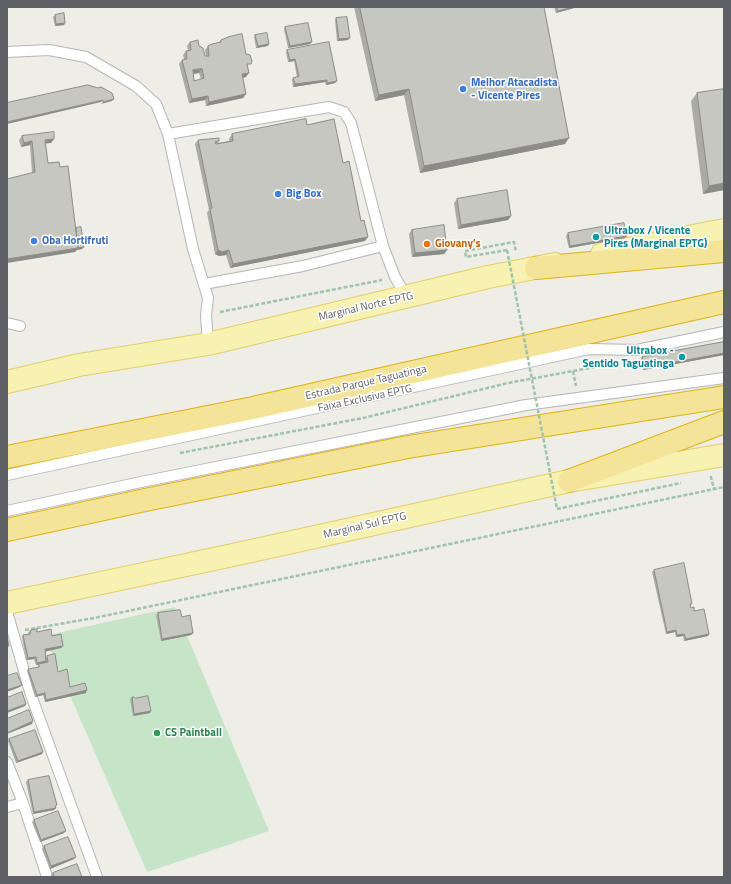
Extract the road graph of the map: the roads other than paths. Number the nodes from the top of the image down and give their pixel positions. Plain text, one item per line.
1 (7, 52) edge
2 (168, 134) junction
3 (724, 230) edge
4 (384, 246) junction
5 (724, 251) edge
6 (536, 268) junction
7 (204, 284) junction
8 (407, 298) junction
9 (724, 302) edge
10 (7, 323) edge
11 (20, 326) dead end
12 (724, 332) edge
13 (208, 344) junction
14 (724, 378) edge
15 (7, 382) edge
16 (724, 397) edge
17 (724, 422) edge
18 (724, 455) edge
19 (7, 457) edge
20 (7, 475) edge
21 (569, 481) junction
22 (7, 511) edge
23 (7, 530) edge
24 (7, 603) edge
25 (7, 612) edge
26 (7, 762) edge
27 (23, 803) junction
28 (7, 807) edge
29 (47, 877) edge
30 (97, 877) edge

1 - 2 lane
2 - 4 lane
2 - 7 lane
3 - 6 main road, Marginal Norte EPTG
4 - 7 lane
4 - 8 lane
5 - 6 highway
6 - 8 main road, Marginal Norte EPTG
7 - 13 lane
8 - 13 main road, Marginal Norte EPTG
9 - 19 highway, Estrada Parque Taguatinga
10 - 11 lane
12 - 20 lane, Faixa Exclusiva EPTG
13 - 15 main road, Marginal Norte EPTG
14 - 22 lane
16 - 23 highway
17 - 21 highway
18 - 21 main road, Marginal Sul EPTG
21 - 24 main road, Marginal Sul EPTG
25 - 30 lane
26 - 27 lane
27 - 28 lane
27 - 29 lane

